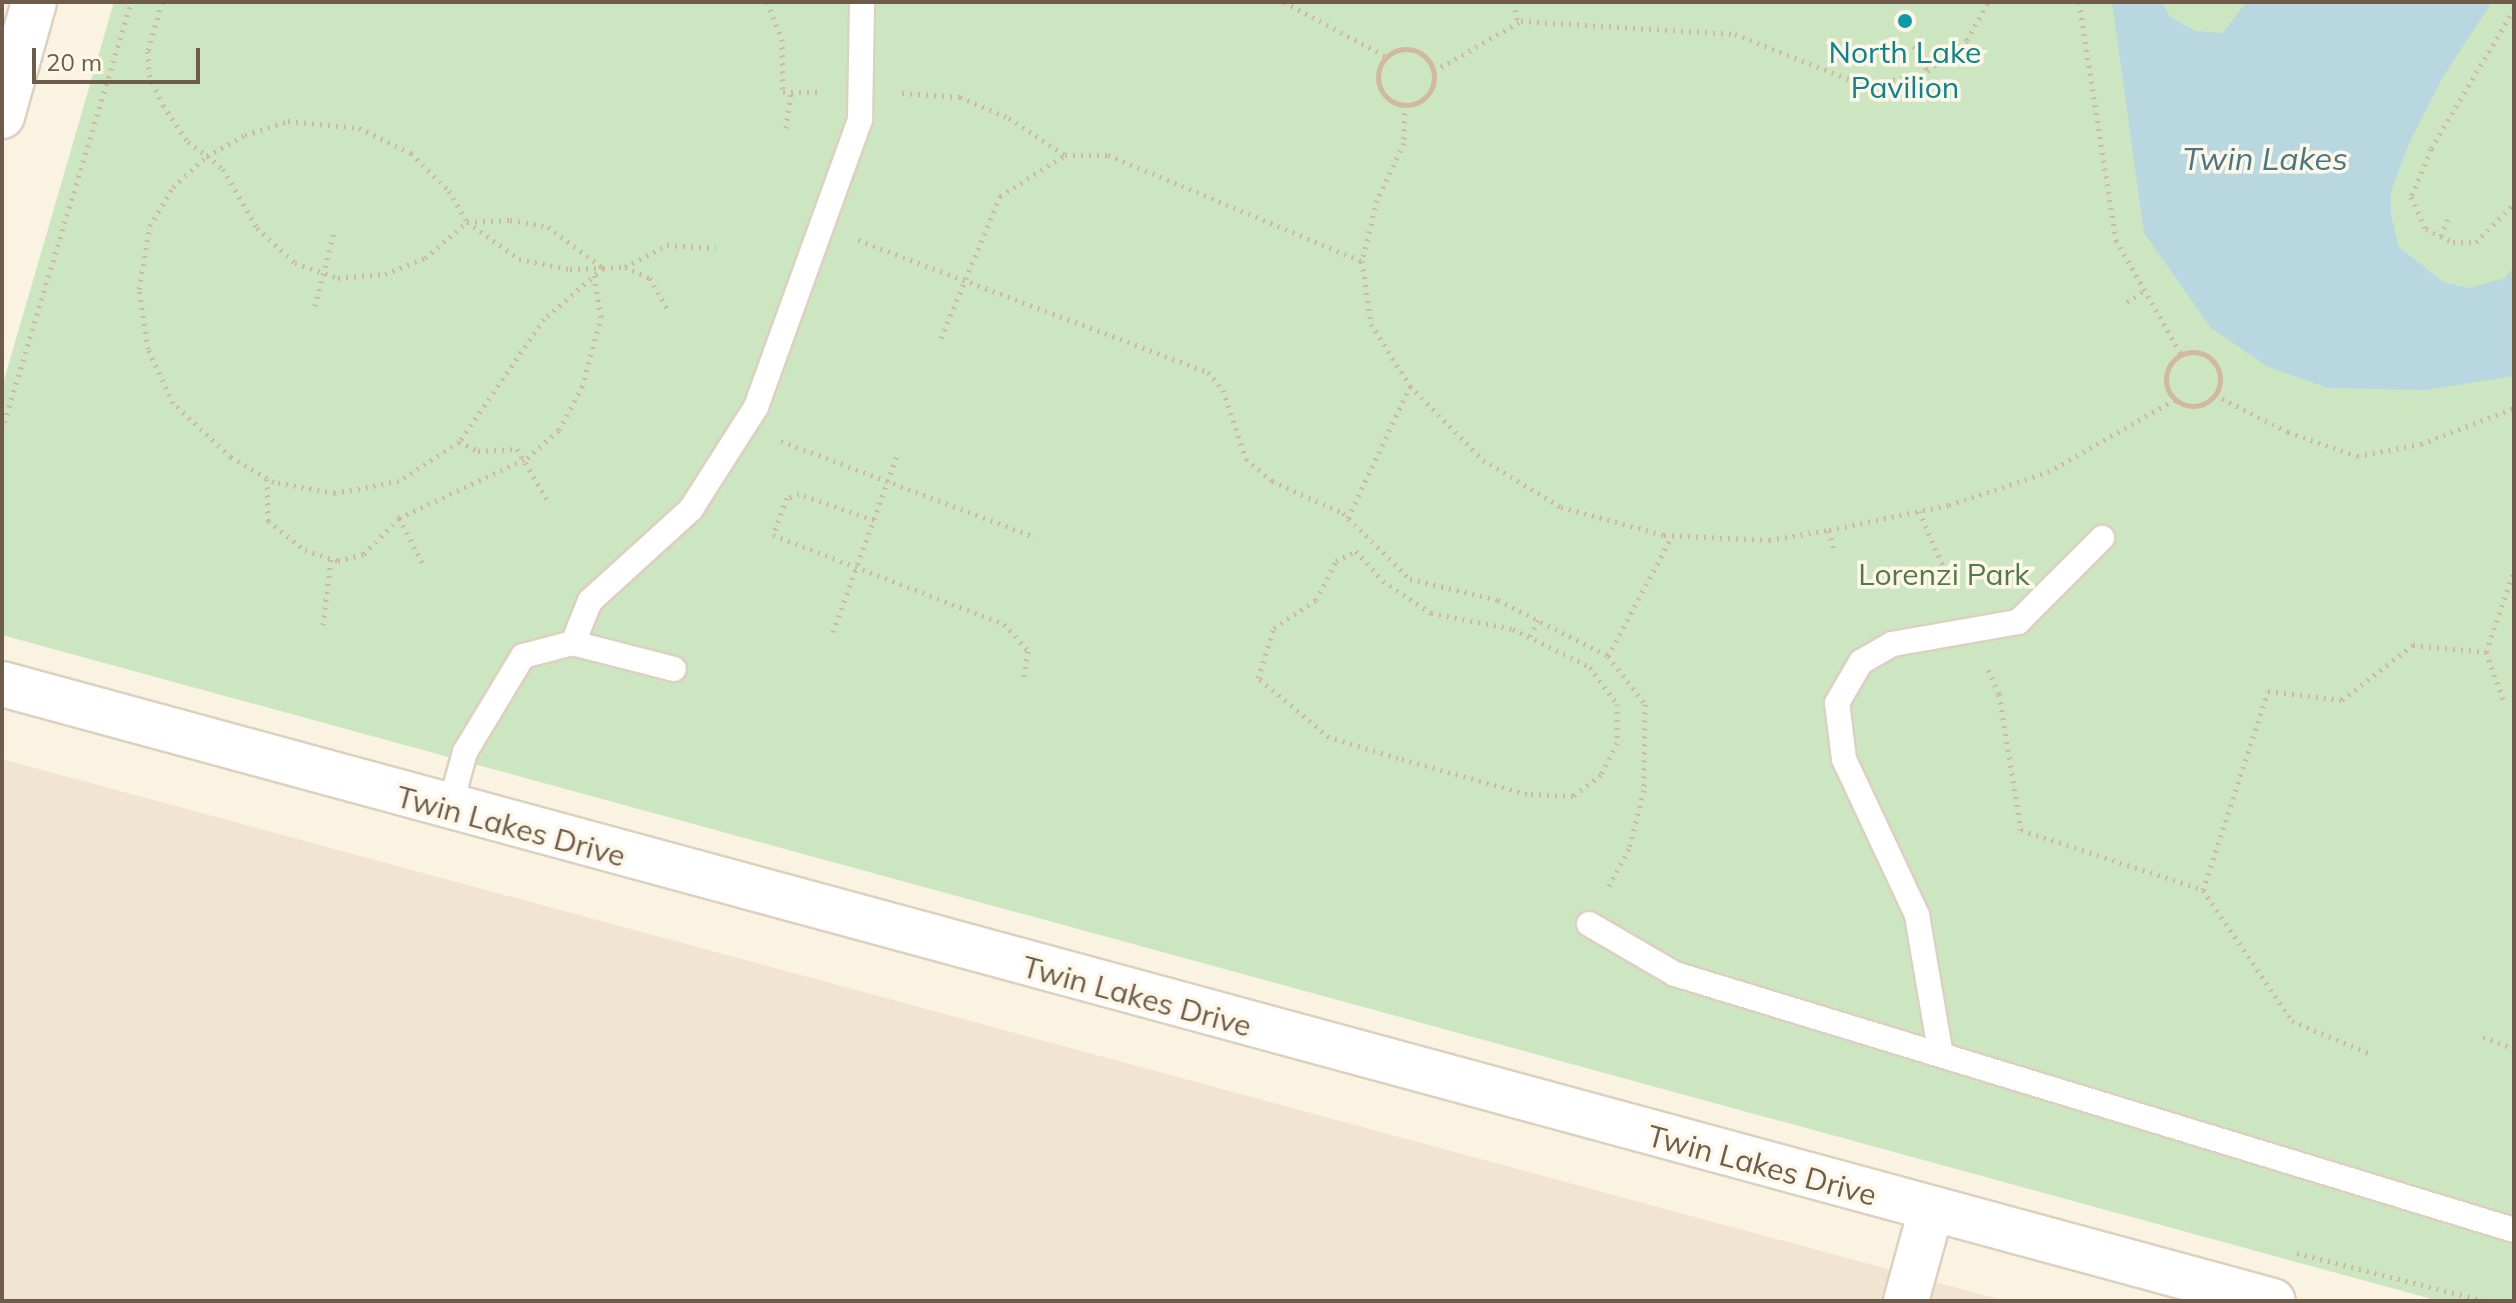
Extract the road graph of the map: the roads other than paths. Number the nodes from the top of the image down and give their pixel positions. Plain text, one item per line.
1 (34, 2) edge
2 (862, 2) edge
3 (2, 116) edge
4 (2102, 538) dead end
5 (573, 643) junction
6 (674, 669) dead end
7 (2, 684) edge
8 (449, 810) junction
9 (1589, 924) road end
10 (1940, 1050) junction
11 (1931, 1210) junction
12 (2514, 1230) edge
13 (1906, 1301) edge
14 (2273, 1301) edge

1 - 3 street
2 - 5 lane
4 - 10 lane
5 - 6 lane
5 - 8 lane
7 - 8 street, Twin Lakes Drive
8 - 11 street, Twin Lakes Drive
9 - 10 lane
10 - 12 lane
11 - 13 street
11 - 14 street, Twin Lakes Drive

